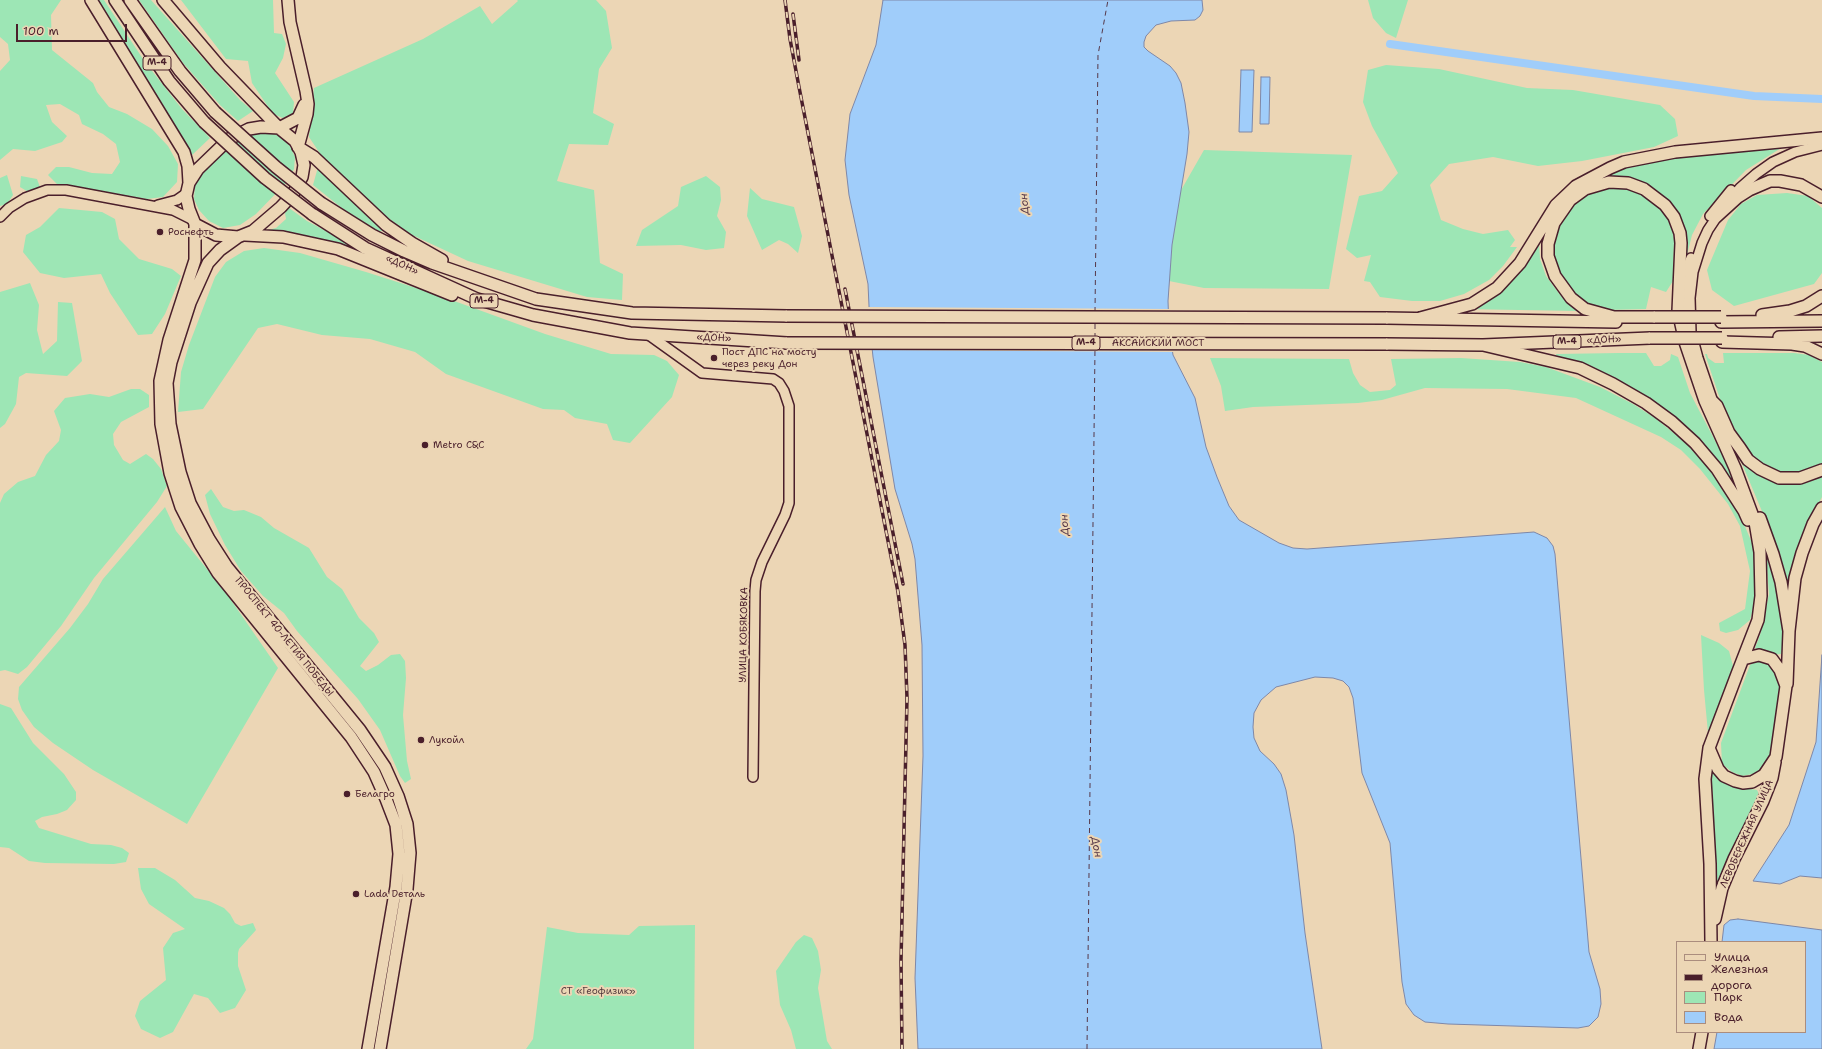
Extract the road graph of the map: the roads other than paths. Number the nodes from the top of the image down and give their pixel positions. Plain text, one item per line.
1 (91, 0) edge
2 (115, 0) edge
3 (130, 0) edge
4 (163, 0) edge
5 (288, 0) edge
6 (306, 91) junction
7 (279, 128) junction
8 (1822, 139) edge
9 (1822, 145) edge
10 (298, 147) junction
11 (188, 188) junction
12 (1822, 197) edge
13 (151, 206) junction
14 (0, 217) edge
15 (1716, 217) junction
16 (194, 222) junction
17 (240, 236) junction
18 (500, 286) junction
19 (1822, 296) edge
20 (477, 299) junction
21 (1420, 318) junction
22 (1655, 320) junction
23 (1726, 320) junction
24 (1822, 321) edge
25 (649, 334) junction
26 (1822, 336) edge
27 (1722, 340) junction
28 (1685, 342) junction
29 (787, 343) joint
30 (1386, 344) joint
31 (1483, 345) junction
32 (1822, 354) edge
33 (1713, 402) junction
34 (1822, 470) edge
35 (1822, 508) edge
36 (1760, 552) junction
37 (1789, 631) junction
38 (1743, 659) junction
39 (1786, 686) junction
40 (1709, 748) junction
41 (1776, 757) junction
42 (753, 777) dead end
43 (404, 859) junction
44 (1711, 939) edge
45 (1702, 1033) edge
46 (368, 1049) edge
47 (380, 1049) edge
48 (1700, 1049) edge

1 - 11 main road
2 - 20 main road, «ДОН» / М-4, bridge
3 - 18 main road, «ДОН» / М-4, bridge
4 - 7 main road
5 - 6 main road
6 - 7 main road
6 - 10 main road
7 - 10 main road
7 - 11 main road
8 - 21 main road
8 - 28 street
9 - 15 street
10 - 17 main road
10 - 18 main road
11 - 13 street
11 - 16 main road
12 - 15 main road
13 - 14 street
13 - 16 street
15 - 33 street
16 - 17 main road
16 - 43 main road, ПРОСПЕКТ 40-ЛЕТИЯ ПОБЕДЫ
17 - 20 main road
17 - 43 main road, ПРОСПЕКТ 40-ЛЕТИЯ ПОБЕДЫ
18 - 21 main road, «ДОН» / М-4, bridge
19 - 23 main road
20 - 25 main road, «ДОН» / М-4
21 - 22 main road, «ДОН» / М-4
22 - 23 main road, «ДОН» / М-4
22 - 28 main road
23 - 24 main road, «ДОН» / М-4
25 - 29 main road, «ДОН» / М-4
25 - 42 street, УЛИЦА КОБЯКОВКА
26 - 27 main road, «ДОН» / М-4
27 - 31 main road, «ДОН» / М-4, bridge
27 - 32 main road
28 - 36 main road
29 - 30 main road, АКСАЙСКИЙ МОСТ / М-4, bridge
30 - 31 main road, «ДОН» / М-4
31 - 36 main road
33 - 34 main road
33 - 37 main road
35 - 37 main road
36 - 38 main road, ЛЕВОБЕРЕЖНАЯ УЛИЦА
37 - 39 main road, ЛЕВОБЕРЕЖНАЯ УЛИЦА
38 - 39 main road
38 - 40 main road, ЛЕВОБЕРЕЖНАЯ УЛИЦА
39 - 41 main road, ЛЕВОБЕРЕЖНАЯ УЛИЦА
40 - 41 main road, ЛЕВОБЕРЕЖНАЯ УЛИЦА
40 - 44 main road, ЛЕВОБЕРЕЖНАЯ УЛИЦА
41 - 44 main road, ЛЕВОБЕРЕЖНАЯ УЛИЦА
43 - 46 main road, ПРОСПЕКТ 40-ЛЕТИЯ ПОБЕДЫ
43 - 47 main road, ПРОСПЕКТ 40-ЛЕТИЯ ПОБЕДЫ
45 - 48 main road

